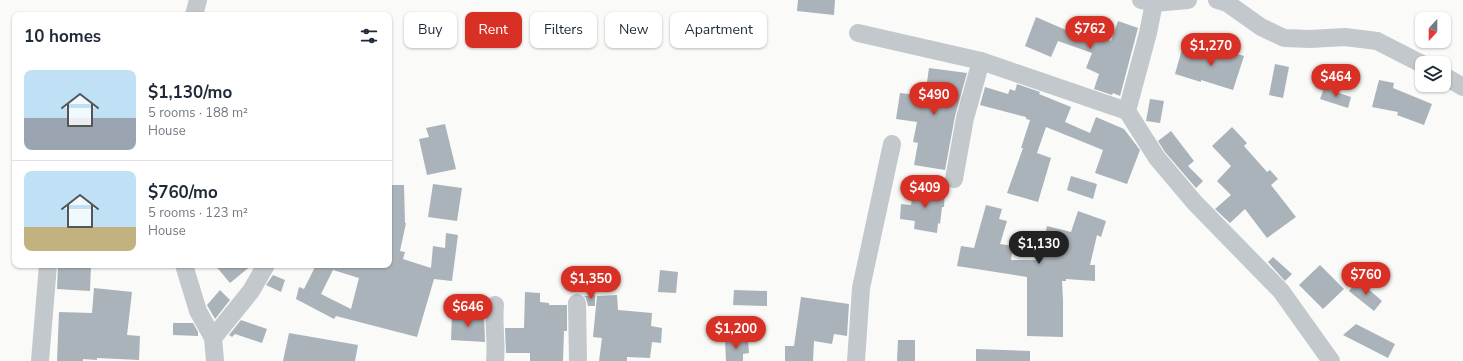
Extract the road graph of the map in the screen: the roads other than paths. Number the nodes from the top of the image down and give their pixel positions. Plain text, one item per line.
1 (198, 0) edge
2 (1188, 0) edge
3 (1217, 0) edge
4 (1147, 2) edge
5 (195, 12) edge
6 (858, 33) dead end
7 (1415, 60) edge
8 (981, 61) junction
9 (1451, 80) edge
10 (1463, 87) edge
11 (1128, 111) junction
12 (892, 144) dead end
13 (954, 179) dead end
14 (48, 268) edge
15 (185, 268) edge
16 (264, 268) edge
17 (577, 303) dead end
18 (495, 305) dead end
19 (213, 338) junction
20 (40, 361) edge
21 (215, 361) edge
22 (495, 361) edge
23 (578, 361) edge
24 (856, 361) edge
25 (1331, 361) edge

1 - 5 street
2 - 4 street
3 - 7 street
4 - 11 street
6 - 8 street
8 - 11 street
8 - 13 street
9 - 10 street
11 - 25 street
12 - 24 street
14 - 20 street
15 - 19 street
16 - 19 street
17 - 23 street
18 - 22 street
19 - 21 street

